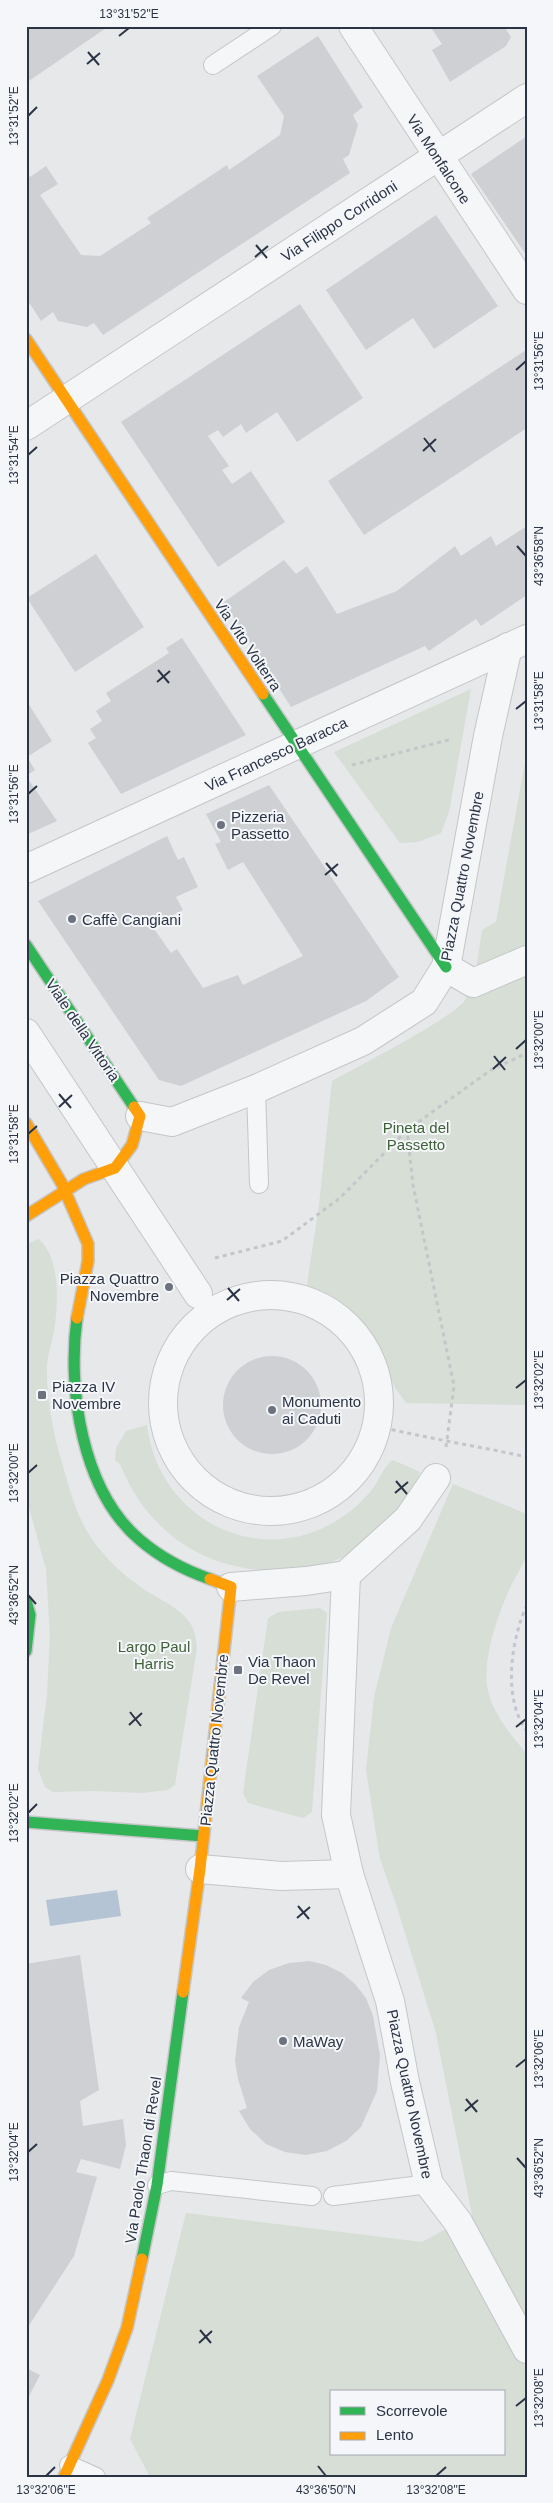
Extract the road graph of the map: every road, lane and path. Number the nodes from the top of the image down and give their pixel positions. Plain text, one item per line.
1 (272, 26) edge
2 (353, 26) edge
3 (213, 65) dead end
4 (527, 98) edge
5 (438, 156) junction
6 (527, 290) edge
7 (26, 339) edge
8 (67, 400) junction
9 (26, 426) edge
10 (518, 643) edge
11 (488, 736) junction
12 (296, 744) junction
13 (350, 766) dead end
14 (26, 869) edge
15 (26, 944) edge
16 (527, 960) edge
17 (446, 967) junction
18 (26, 1033) edge
19 (527, 1054) edge
20 (256, 1088) junction
21 (140, 1116) junction
22 (26, 1123) edge
23 (407, 1130) junction
24 (115, 1168) junction
25 (259, 1184) dead end
26 (67, 1189) junction
27 (26, 1216) edge
28 (183, 1272) junction
29 (198, 1294) dead end
30 (389, 1429) junction
31 (447, 1441) junction
32 (527, 1457) edge
33 (436, 1478) joint
34 (346, 1575) junction
35 (231, 1587) junction
36 (26, 1601) edge
37 (527, 1605) edge
38 (26, 1651) edge
39 (527, 1731) edge
40 (26, 1822) edge
41 (203, 1836) junction
42 (200, 1869) junction
43 (349, 1874) junction
44 (157, 2184) junction
45 (429, 2184) junction
46 (312, 2196) dead end
47 (333, 2196) dead end
48 (527, 2349) edge
49 (67, 2471) edge
50 (96, 2477) edge

1 - 3 lane
2 - 5 street, Via Monfalcone
4 - 5 street, Via Filippo Corridoni
5 - 6 street, Via Monfalcone
5 - 8 street, Via Filippo Corridoni
7 - 8 street, Via Vito Volterra
8 - 9 street, Via Filippo Corridoni
8 - 12 street, Via Vito Volterra
10 - 11 street, Piazza Quattro Novembre
10 - 12 street, Via Francesco Baracca
11 - 13 path
11 - 17 street, Piazza Quattro Novembre
12 - 14 street, Via Francesco Baracca
12 - 17 street, Via Vito Volterra
15 - 21 street, Viale della Vittoria
16 - 17 street
17 - 20 street, Piazza Quattro Novembre
18 - 24 street
19 - 23 path
20 - 21 street, Piazza Quattro Novembre
20 - 25 lane
21 - 24 street
22 - 26 street
23 - 28 path
23 - 31 path
24 - 26 street
24 - 28 street
26 - 27 street
26 - 35 street
28 - 29 street
30 - 30 street
30 - 31 path
31 - 32 path
31 - 33 path
33 - 34 street
34 - 35 street
34 - 43 street, Piazza Quattro Novembre
35 - 41 street, Piazza Quattro Novembre
36 - 38 street
37 - 39 path
40 - 41 street, Piazza Quattro Novembre
41 - 42 street, Via Paolo Thaon di Revel
42 - 43 street
42 - 44 street, Via Paolo Thaon di Revel
43 - 45 street, Piazza Quattro Novembre
44 - 46 lane
44 - 49 street, Via Paolo Thaon di Revel
45 - 47 lane
45 - 48 street, Piazza Quattro Novembre
49 - 50 lane

